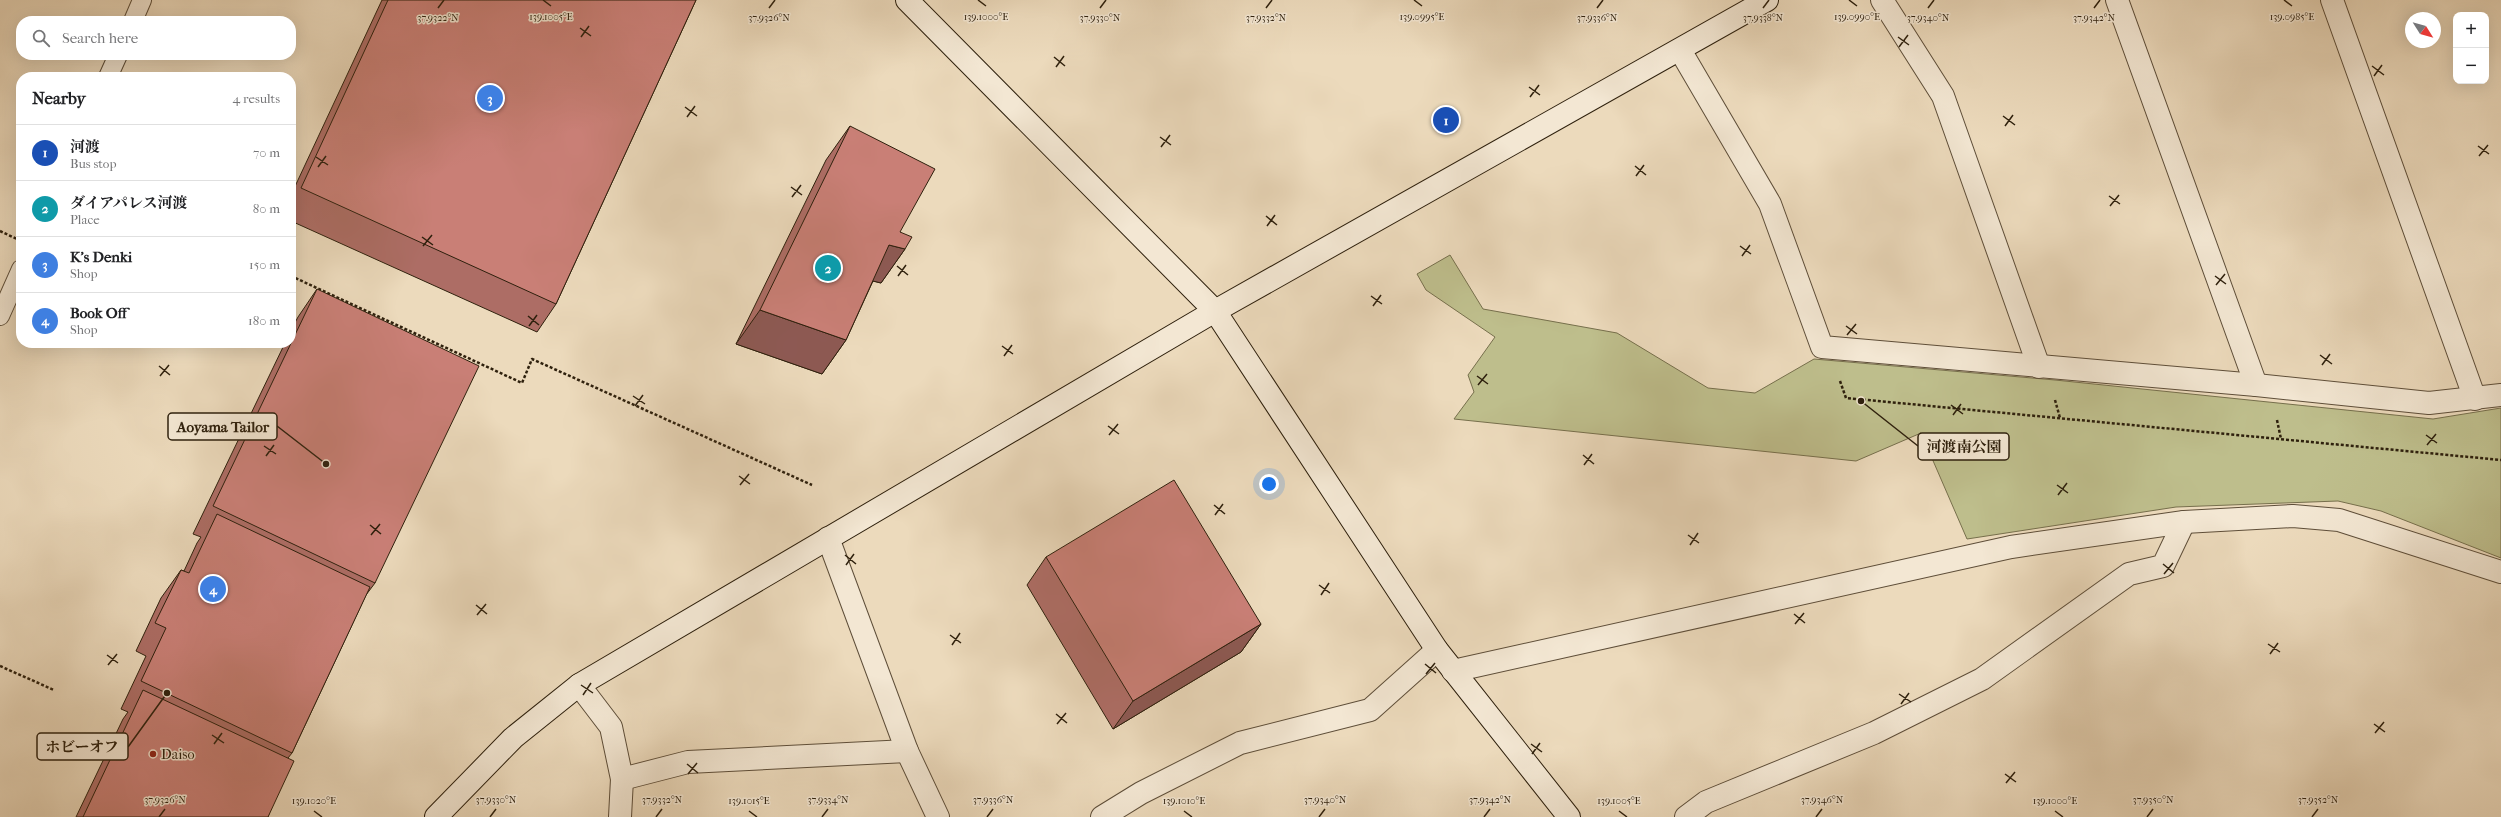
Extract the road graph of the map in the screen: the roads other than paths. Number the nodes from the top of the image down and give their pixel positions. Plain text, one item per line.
1 (142, 0) edge
2 (907, 0) edge
3 (1767, 0) edge
4 (1882, 0) edge
5 (2117, 0) edge
6 (2332, 0) edge
7 (135, 16) edge
8 (1680, 50) junction
9 (116, 60) edge
10 (110, 72) edge
11 (16, 280) edge
12 (1214, 311) junction
13 (0, 316) edge
14 (2038, 367) junction
15 (2256, 385) junction
16 (2501, 395) edge
17 (2475, 399) junction
18 (2184, 522) junction
19 (828, 538) junction
20 (2501, 572) edge
21 (1436, 650) junction
22 (1453, 671) junction
23 (579, 685) junction
24 (907, 751) junction
25 (622, 779) junction
26 (436, 817) edge
27 (620, 817) edge
28 (938, 817) edge
29 (1102, 817) edge
30 (1569, 817) edge
31 (1686, 817) edge

1 - 7 lane
2 - 12 street
3 - 8 street
4 - 14 street
5 - 15 street
6 - 17 street
8 - 12 street
8 - 14 street
9 - 10 lane
11 - 13 lane
12 - 19 street
12 - 21 street
14 - 15 street
15 - 17 street
16 - 17 street
18 - 20 street
18 - 22 street
18 - 31 street
19 - 23 street
19 - 24 street
21 - 22 street
21 - 29 street
22 - 30 street
23 - 25 street
23 - 26 street
24 - 25 street
24 - 28 street
25 - 27 street

